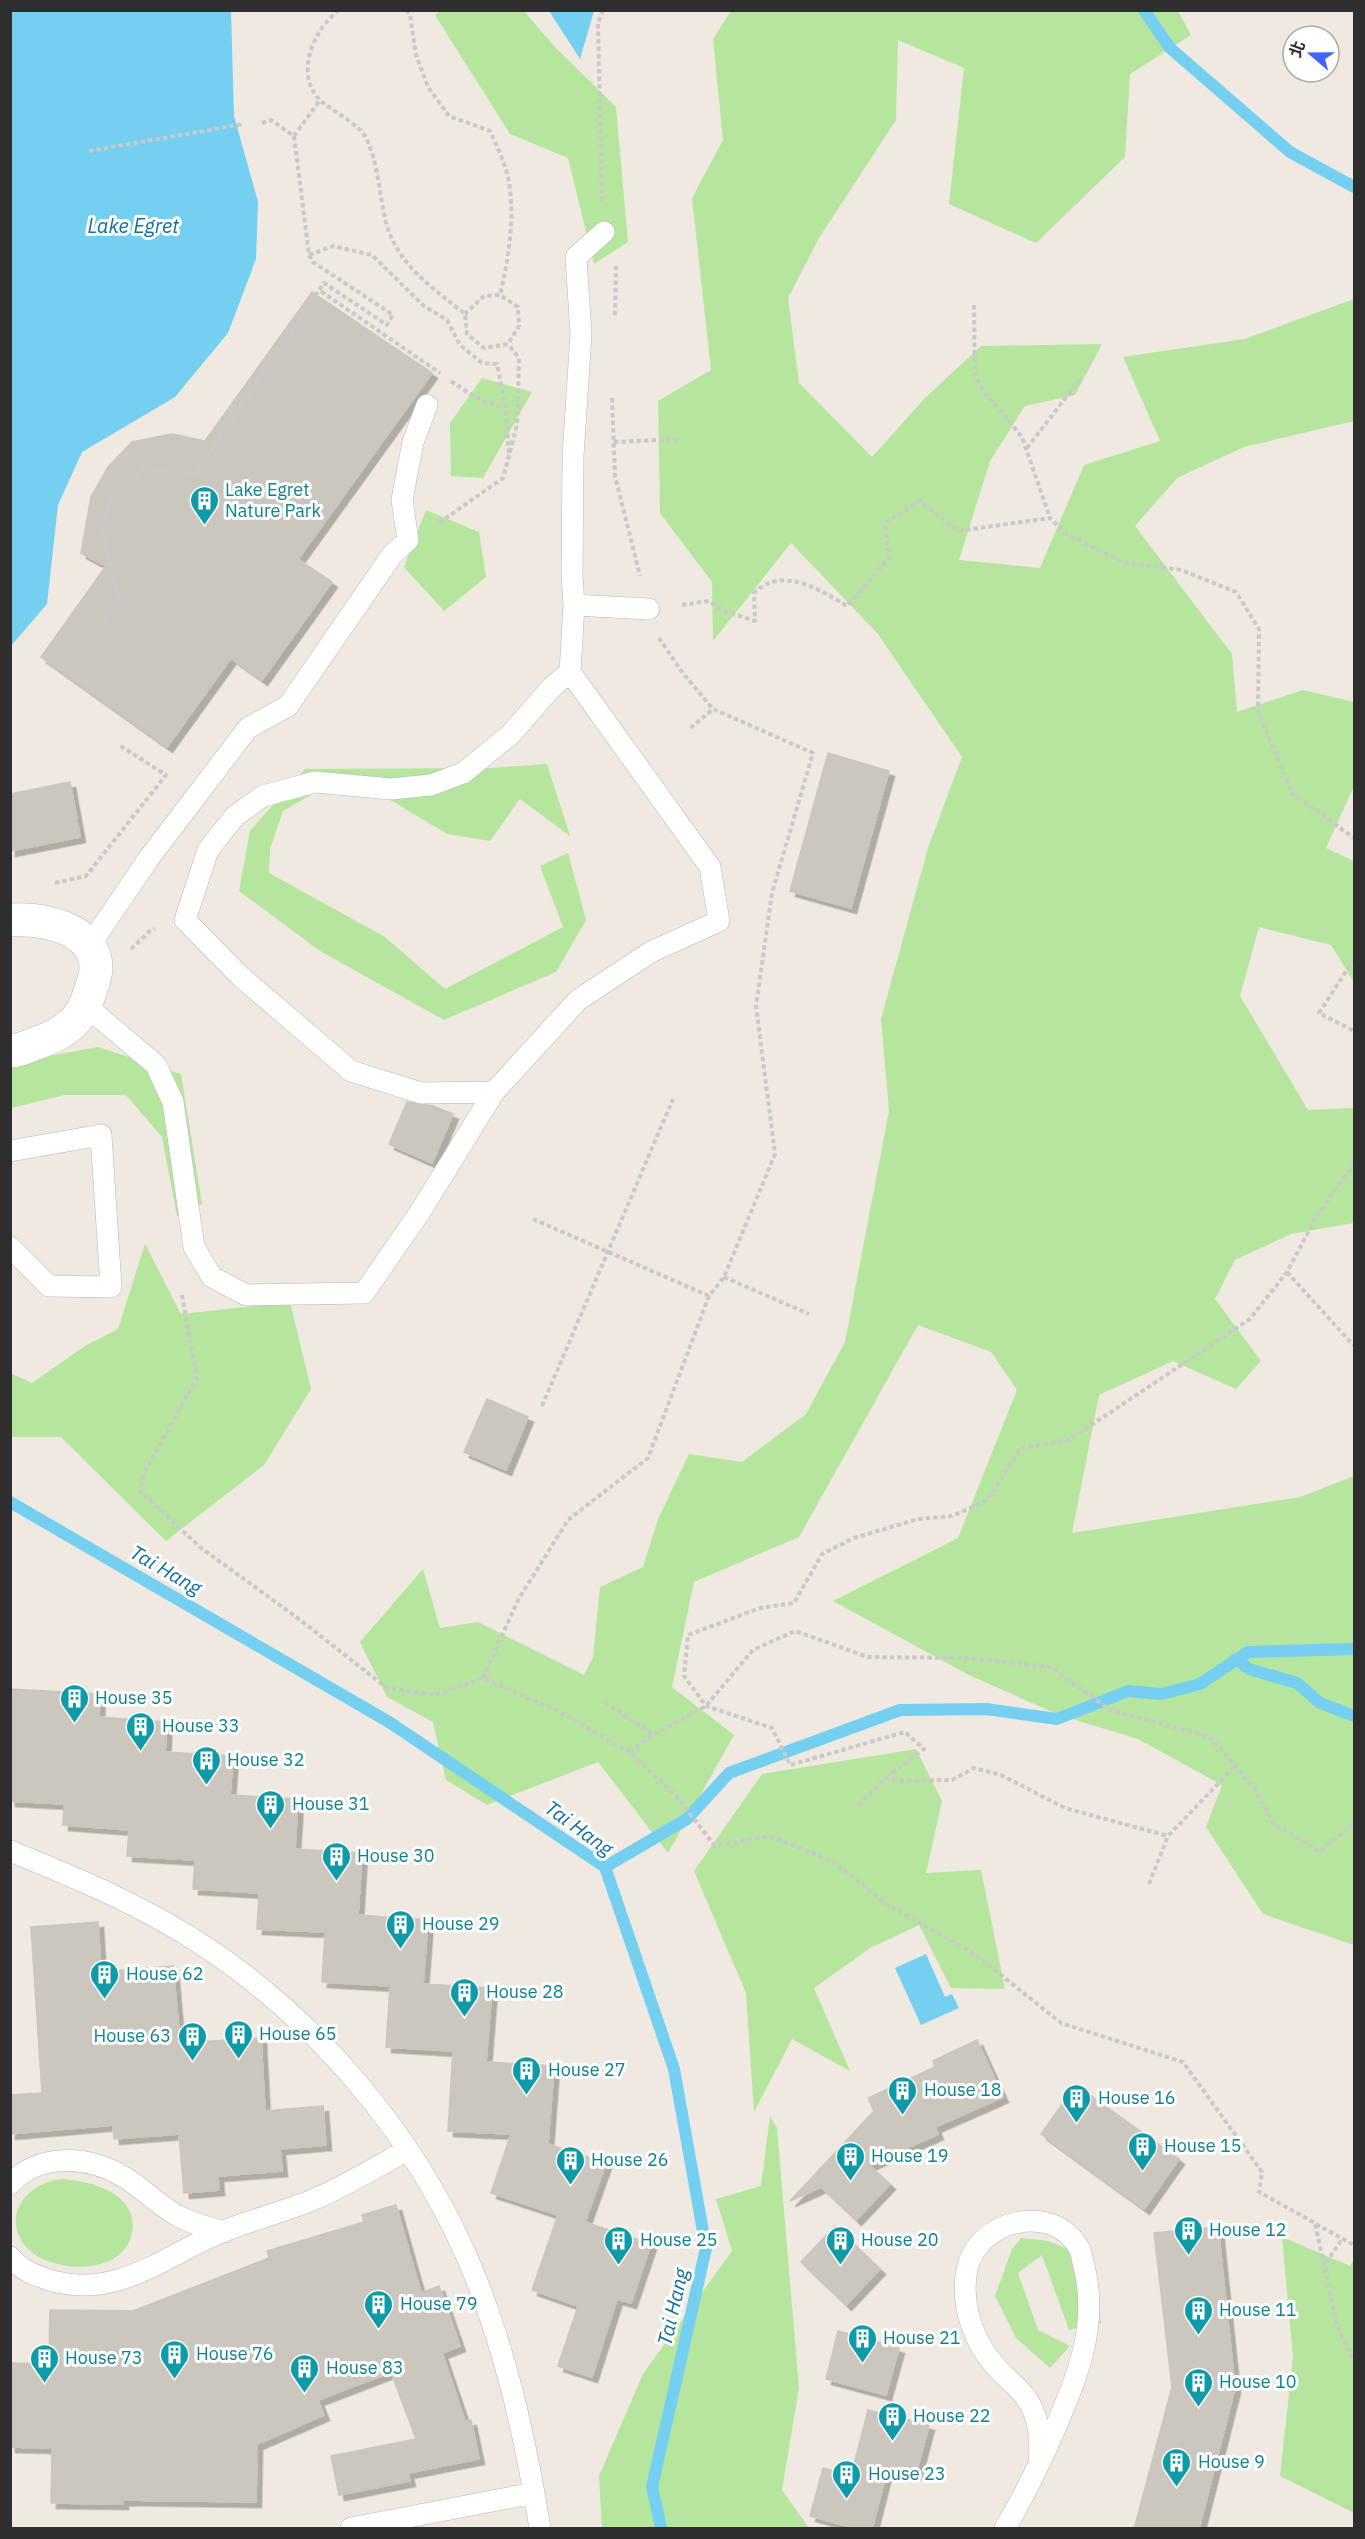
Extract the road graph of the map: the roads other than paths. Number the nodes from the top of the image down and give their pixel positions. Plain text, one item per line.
1 (604, 232) road end
2 (427, 405) dead end
3 (574, 605) junction
4 (649, 609) road end
5 (570, 672) junction
6 (10, 920) edge
7 (90, 945) junction
8 (86, 1006) junction
9 (10, 1051) edge
10 (494, 1092) junction
11 (10, 1151) edge
12 (10, 1246) edge
13 (10, 1851) edge
14 (407, 2150) junction
15 (10, 2184) edge
16 (224, 2232) junction
17 (10, 2257) edge
18 (1039, 2464) junction
19 (534, 2493) junction
20 (351, 2529) edge
21 (540, 2529) edge
22 (1005, 2529) edge

1 - 3 lane
2 - 7 lane
3 - 4 lane
3 - 5 lane
5 - 10 lane
5 - 10 lane
6 - 7 street
7 - 8 street
8 - 9 street
8 - 10 lane
11 - 12 lane
13 - 14 lane
14 - 16 lane
14 - 19 lane
15 - 16 lane
16 - 17 lane
18 - 18 lane
18 - 22 lane
19 - 20 lane
19 - 21 lane

